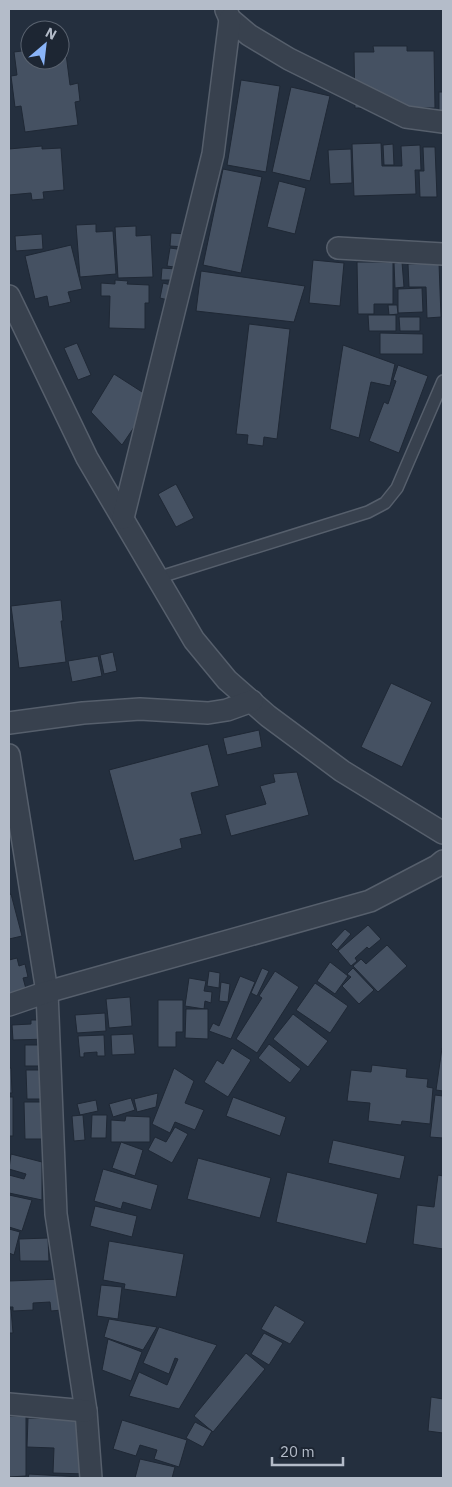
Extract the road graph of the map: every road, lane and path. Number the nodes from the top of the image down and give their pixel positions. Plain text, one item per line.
1 (228, 14) edge
2 (443, 122) edge
3 (338, 248) dead end
4 (443, 254) edge
5 (9, 296) edge
6 (443, 381) edge
7 (123, 518) junction
8 (157, 578) junction
9 (252, 702) junction
10 (9, 723) edge
11 (9, 755) edge
12 (443, 833) edge
13 (443, 861) edge
14 (47, 992) junction
15 (9, 1005) edge
16 (9, 1404) edge
17 (86, 1411) junction
18 (91, 1478) edge

1 - 2 street
1 - 7 street
3 - 4 street
5 - 7 street
6 - 8 lane
7 - 8 street
8 - 9 street
9 - 10 street
9 - 12 street
11 - 14 street
13 - 14 street
14 - 15 street
14 - 17 street
16 - 17 street
17 - 18 street

